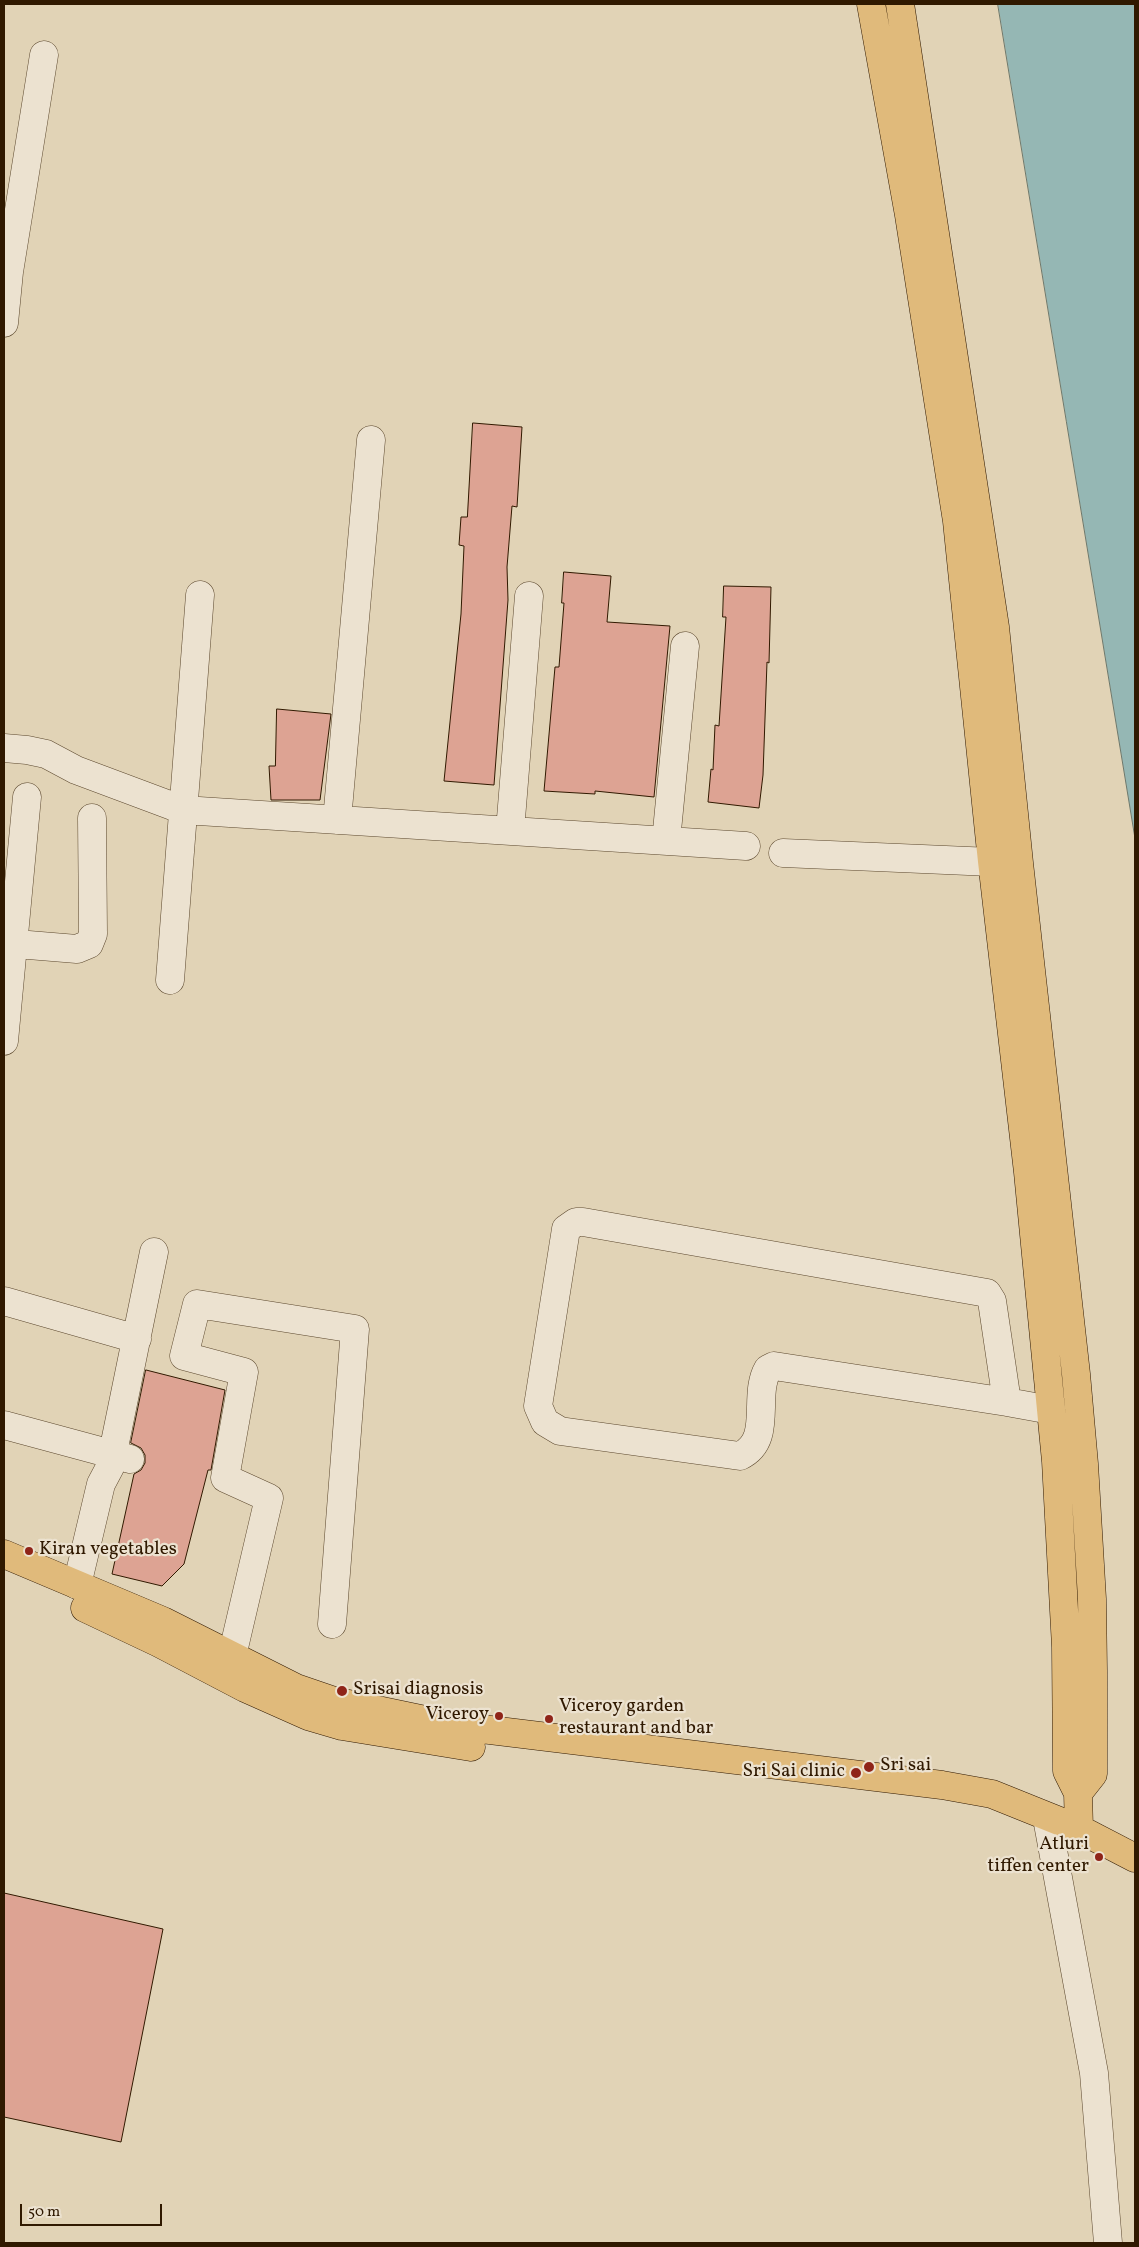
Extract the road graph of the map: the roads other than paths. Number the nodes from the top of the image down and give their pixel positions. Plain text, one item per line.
1 (871, 4) edge
2 (900, 4) edge
3 (44, 55) dead end
4 (6, 271) edge
5 (4, 323) edge
6 (371, 440) dead end
7 (977, 592) junction
8 (200, 595) dead end
9 (529, 596) dead end
10 (685, 646) dead end
11 (4, 748) edge
12 (26, 797) dead end
13 (183, 810) junction
14 (92, 818) dead end
15 (337, 820) junction
16 (510, 831) junction
17 (666, 841) junction
18 (746, 846) dead end
19 (783, 853) dead end
20 (1006, 862) junction
21 (8, 944) edge
22 (170, 980) dead end
23 (4, 1041) edge
24 (154, 1252) dead end
25 (4, 1301) edge
26 (1068, 1306) junction
27 (1041, 1307) junction
28 (137, 1339) junction
29 (1007, 1402) junction
30 (1051, 1410) junction
31 (4, 1425) edge
32 (121, 1457) junction
33 (4, 1554) edge
34 (4, 1570) edge
35 (77, 1585) junction
36 (332, 1624) dead end
37 (232, 1656) junction
38 (1078, 1793) junction
39 (1009, 1802) junction
40 (1047, 1818) junction
41 (1079, 1829) junction
42 (1135, 1858) edge
43 (1108, 2243) edge

1 - 7 main road
2 - 7 main road
3 - 4 street
4 - 5 street
6 - 15 street
7 - 20 main road
8 - 13 street
9 - 16 street
10 - 17 street
11 - 13 street
12 - 21 street
13 - 15 street
13 - 22 street
14 - 21 street
15 - 16 street
16 - 17 street
17 - 18 street
19 - 20 street
20 - 26 main road
20 - 27 main road
21 - 23 street
24 - 28 street
25 - 28 street
26 - 27 main road
26 - 38 main road
27 - 30 main road
28 - 32 street
29 - 29 street
29 - 30 street
30 - 38 main road
31 - 32 street
32 - 35 street
33 - 35 main road
34 - 39 main road
35 - 37 main road
36 - 37 street
37 - 39 main road
38 - 41 main road
39 - 40 main road
40 - 41 main road
40 - 43 street
41 - 42 main road

